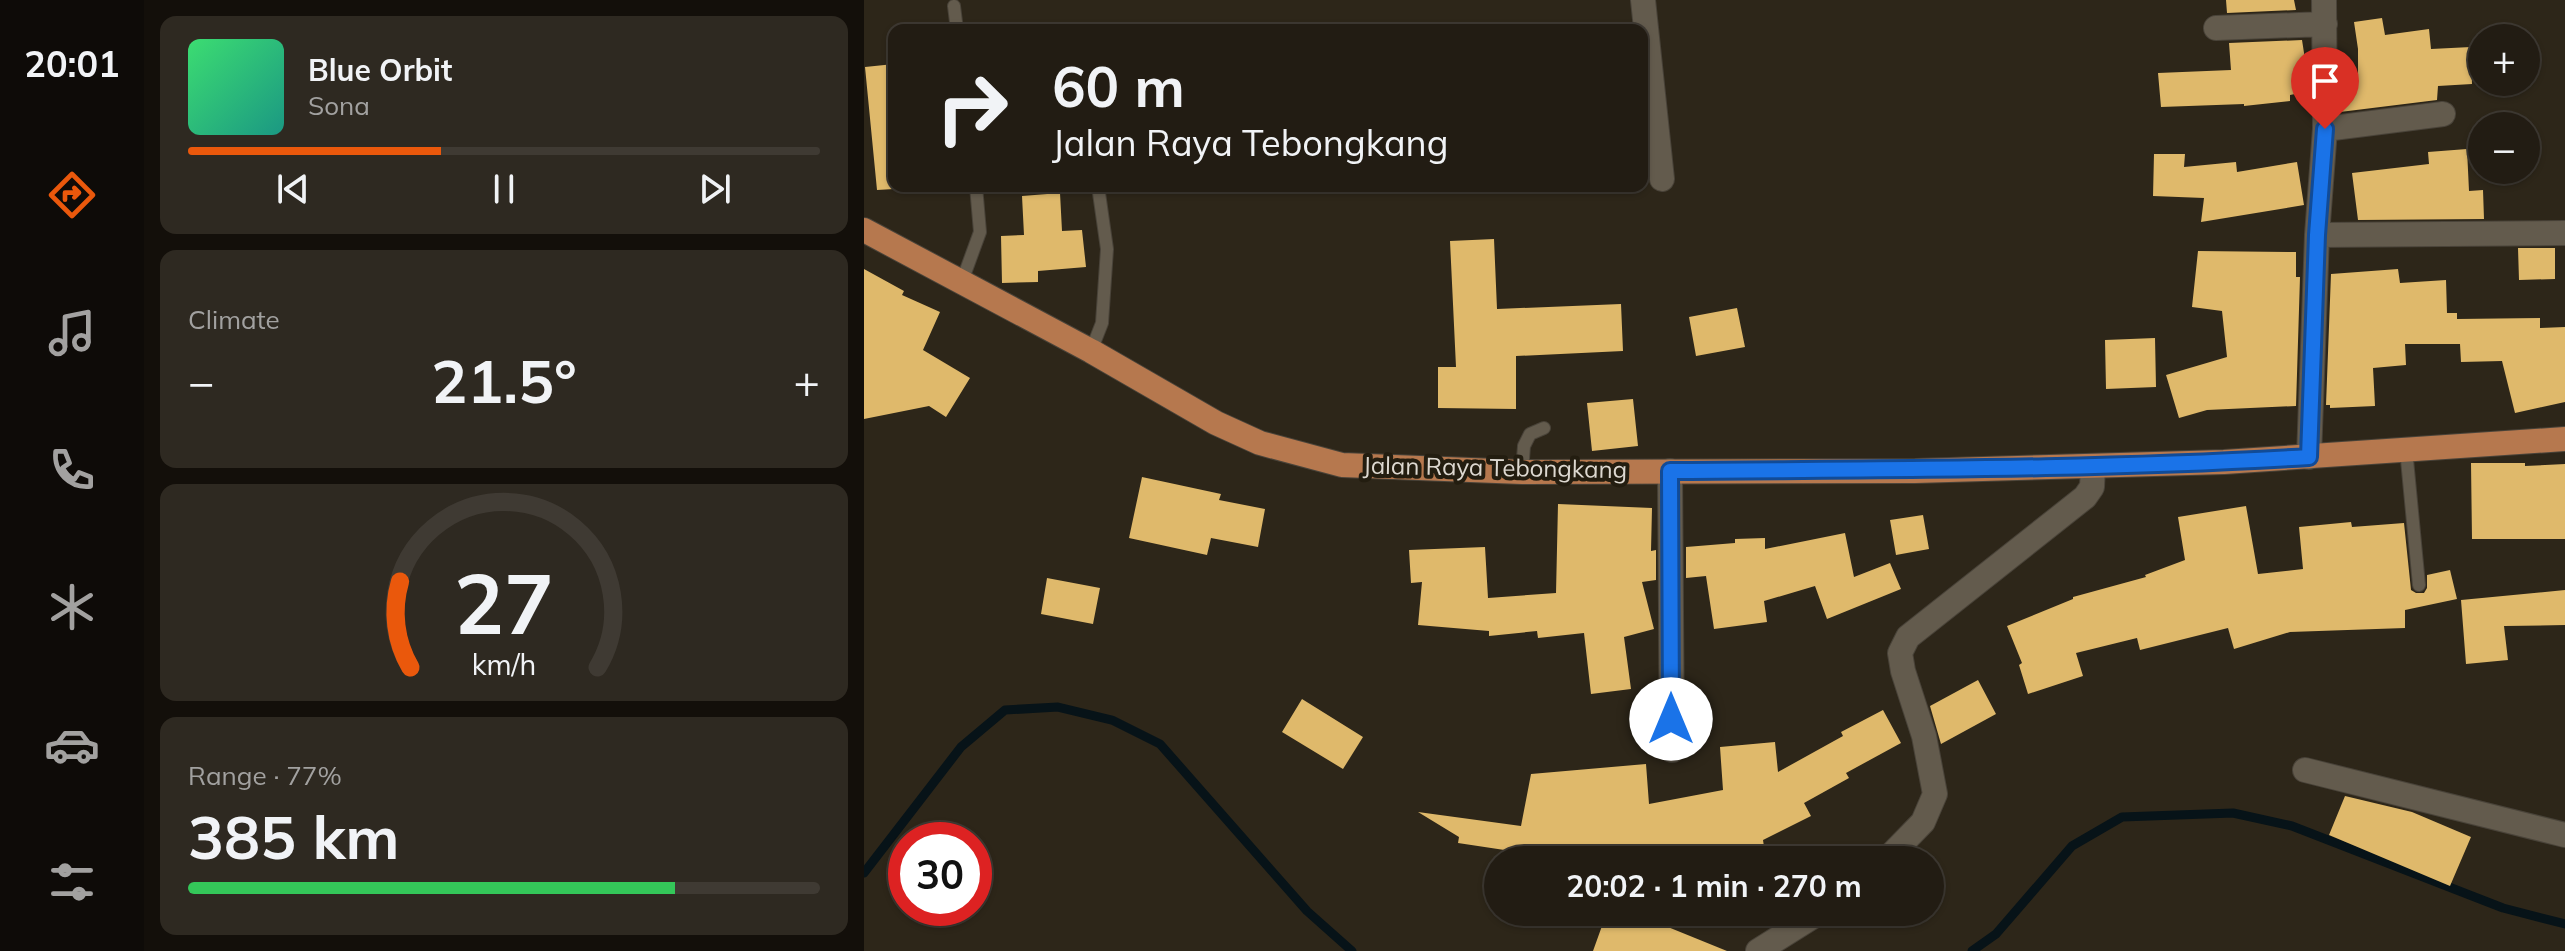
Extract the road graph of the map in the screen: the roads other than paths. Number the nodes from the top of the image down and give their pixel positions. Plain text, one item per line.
1 (1643, 0) edge
2 (954, 6) dead end
3 (2324, 12) edge
4 (956, 24) edge
5 (1646, 24) edge
6 (2216, 28) dead end
7 (1648, 47) edge
8 (2443, 114) dead end
9 (2325, 129) junction
10 (1662, 179) dead end
11 (977, 192) edge
12 (1099, 192) edge
13 (864, 230) edge
14 (2565, 233) edge
15 (2317, 235) junction
16 (961, 284) junction
17 (1091, 351) junction
18 (1544, 428) dead end
19 (2565, 439) edge
20 (2406, 449) junction
21 (2309, 457) junction
22 (2093, 466) junction
23 (1670, 471) junction
24 (1522, 472) junction
25 (2419, 585) dead end
26 (1672, 750) dead end
27 (2305, 770) dead end
28 (2565, 835) edge
29 (1900, 846) edge
30 (1798, 926) edge
31 (1758, 951) edge

1 - 5 street
2 - 4 lane
3 - 6 street
3 - 9 street
7 - 10 street
8 - 9 street
9 - 15 street
11 - 16 lane
12 - 17 lane
13 - 16 main road, Jalan Raya Tebongkang
14 - 15 street
15 - 21 street
16 - 17 main road, Jalan Raya Tebongkang
17 - 24 main road, Jalan Raya Tebongkang
18 - 24 lane
19 - 20 main road, Jalan Raya Tebongkang
20 - 21 main road, Jalan Raya Tebongkang
20 - 25 lane
21 - 22 main road, Jalan Raya Tebongkang
22 - 23 main road, Jalan Raya Tebongkang
22 - 29 street
23 - 24 main road, Jalan Raya Tebongkang
23 - 26 street
27 - 28 street
30 - 31 street

